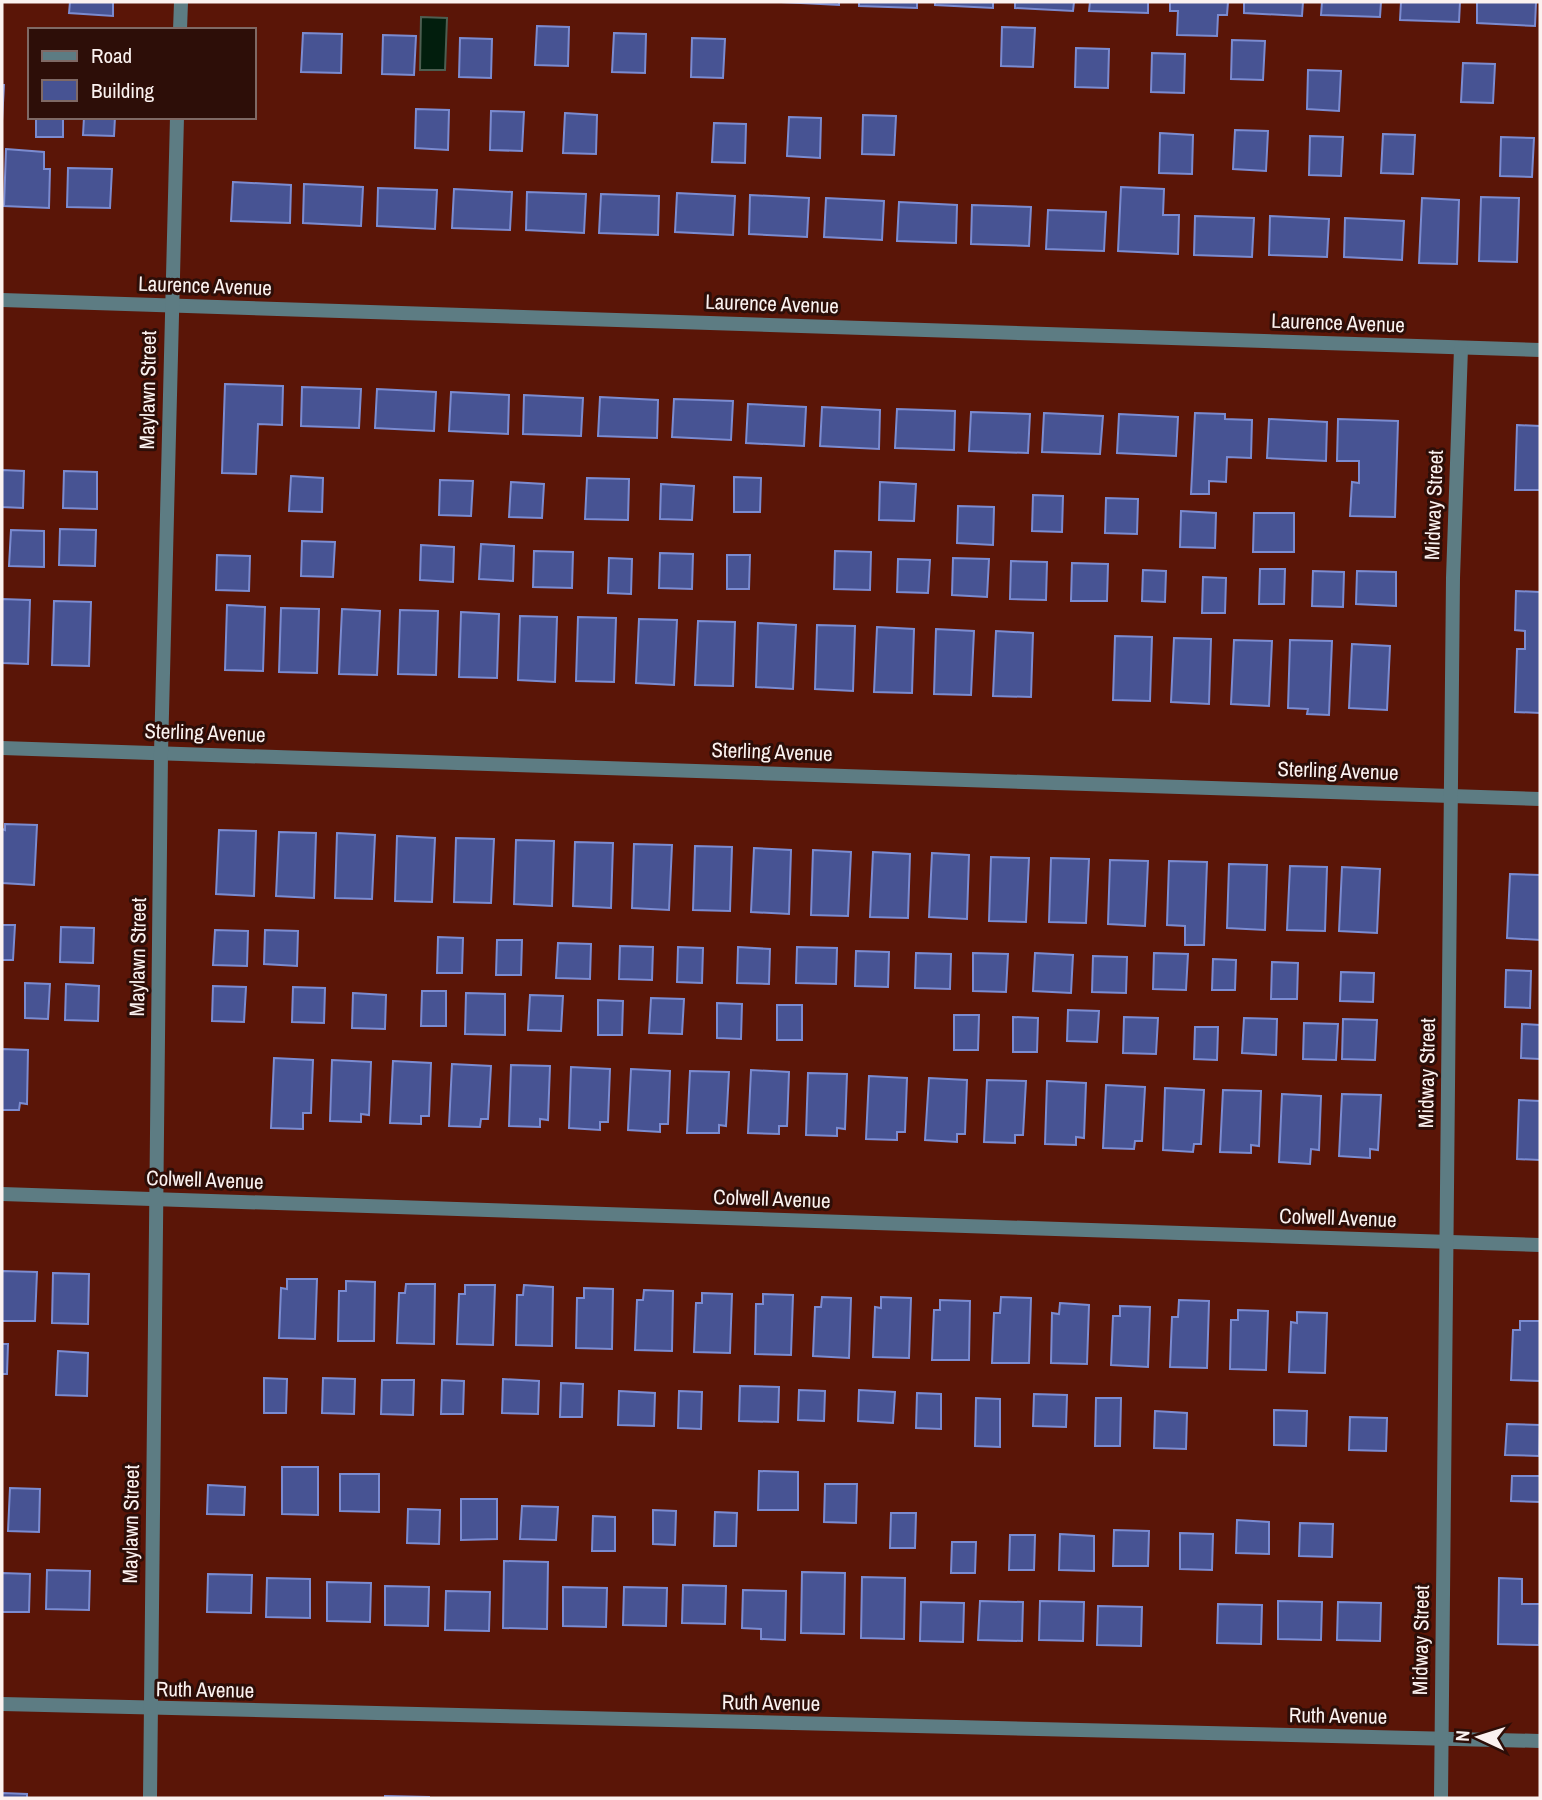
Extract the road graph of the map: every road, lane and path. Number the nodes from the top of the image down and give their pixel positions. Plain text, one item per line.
1 (181, 2) edge
2 (180, 28) edge
3 (177, 119) edge
4 (2, 300) edge
5 (171, 306) junction
6 (1461, 348) junction
7 (1540, 350) edge
8 (2, 748) edge
9 (161, 753) junction
10 (1451, 796) junction
11 (1540, 799) edge
12 (2, 1194) edge
13 (156, 1199) junction
14 (1446, 1242) junction
15 (1540, 1245) edge
16 (2, 1704) edge
17 (150, 1709) junction
18 (1441, 1740) junction
19 (1540, 1741) edge
20 (150, 1798) edge
21 (1441, 1798) edge

1 - 2 street
3 - 5 street, Maylawn Street
4 - 5 street, Laurence Avenue
5 - 6 street, Laurence Avenue
5 - 9 street, Maylawn Street
6 - 7 street, Laurence Avenue
6 - 10 street, Midway Street
8 - 9 street, Sterling Avenue
9 - 10 street, Sterling Avenue
9 - 13 street, Maylawn Street
10 - 11 street, Sterling Avenue
10 - 14 street, Midway Street
12 - 13 street, Colwell Avenue
13 - 14 street, Colwell Avenue
13 - 17 street, Maylawn Street
14 - 15 street, Colwell Avenue
14 - 18 street, Midway Street
16 - 17 street, Ruth Avenue
17 - 18 street, Ruth Avenue
17 - 20 street, Maylawn Street
18 - 19 street, Ruth Avenue
18 - 21 street, Midway Street

